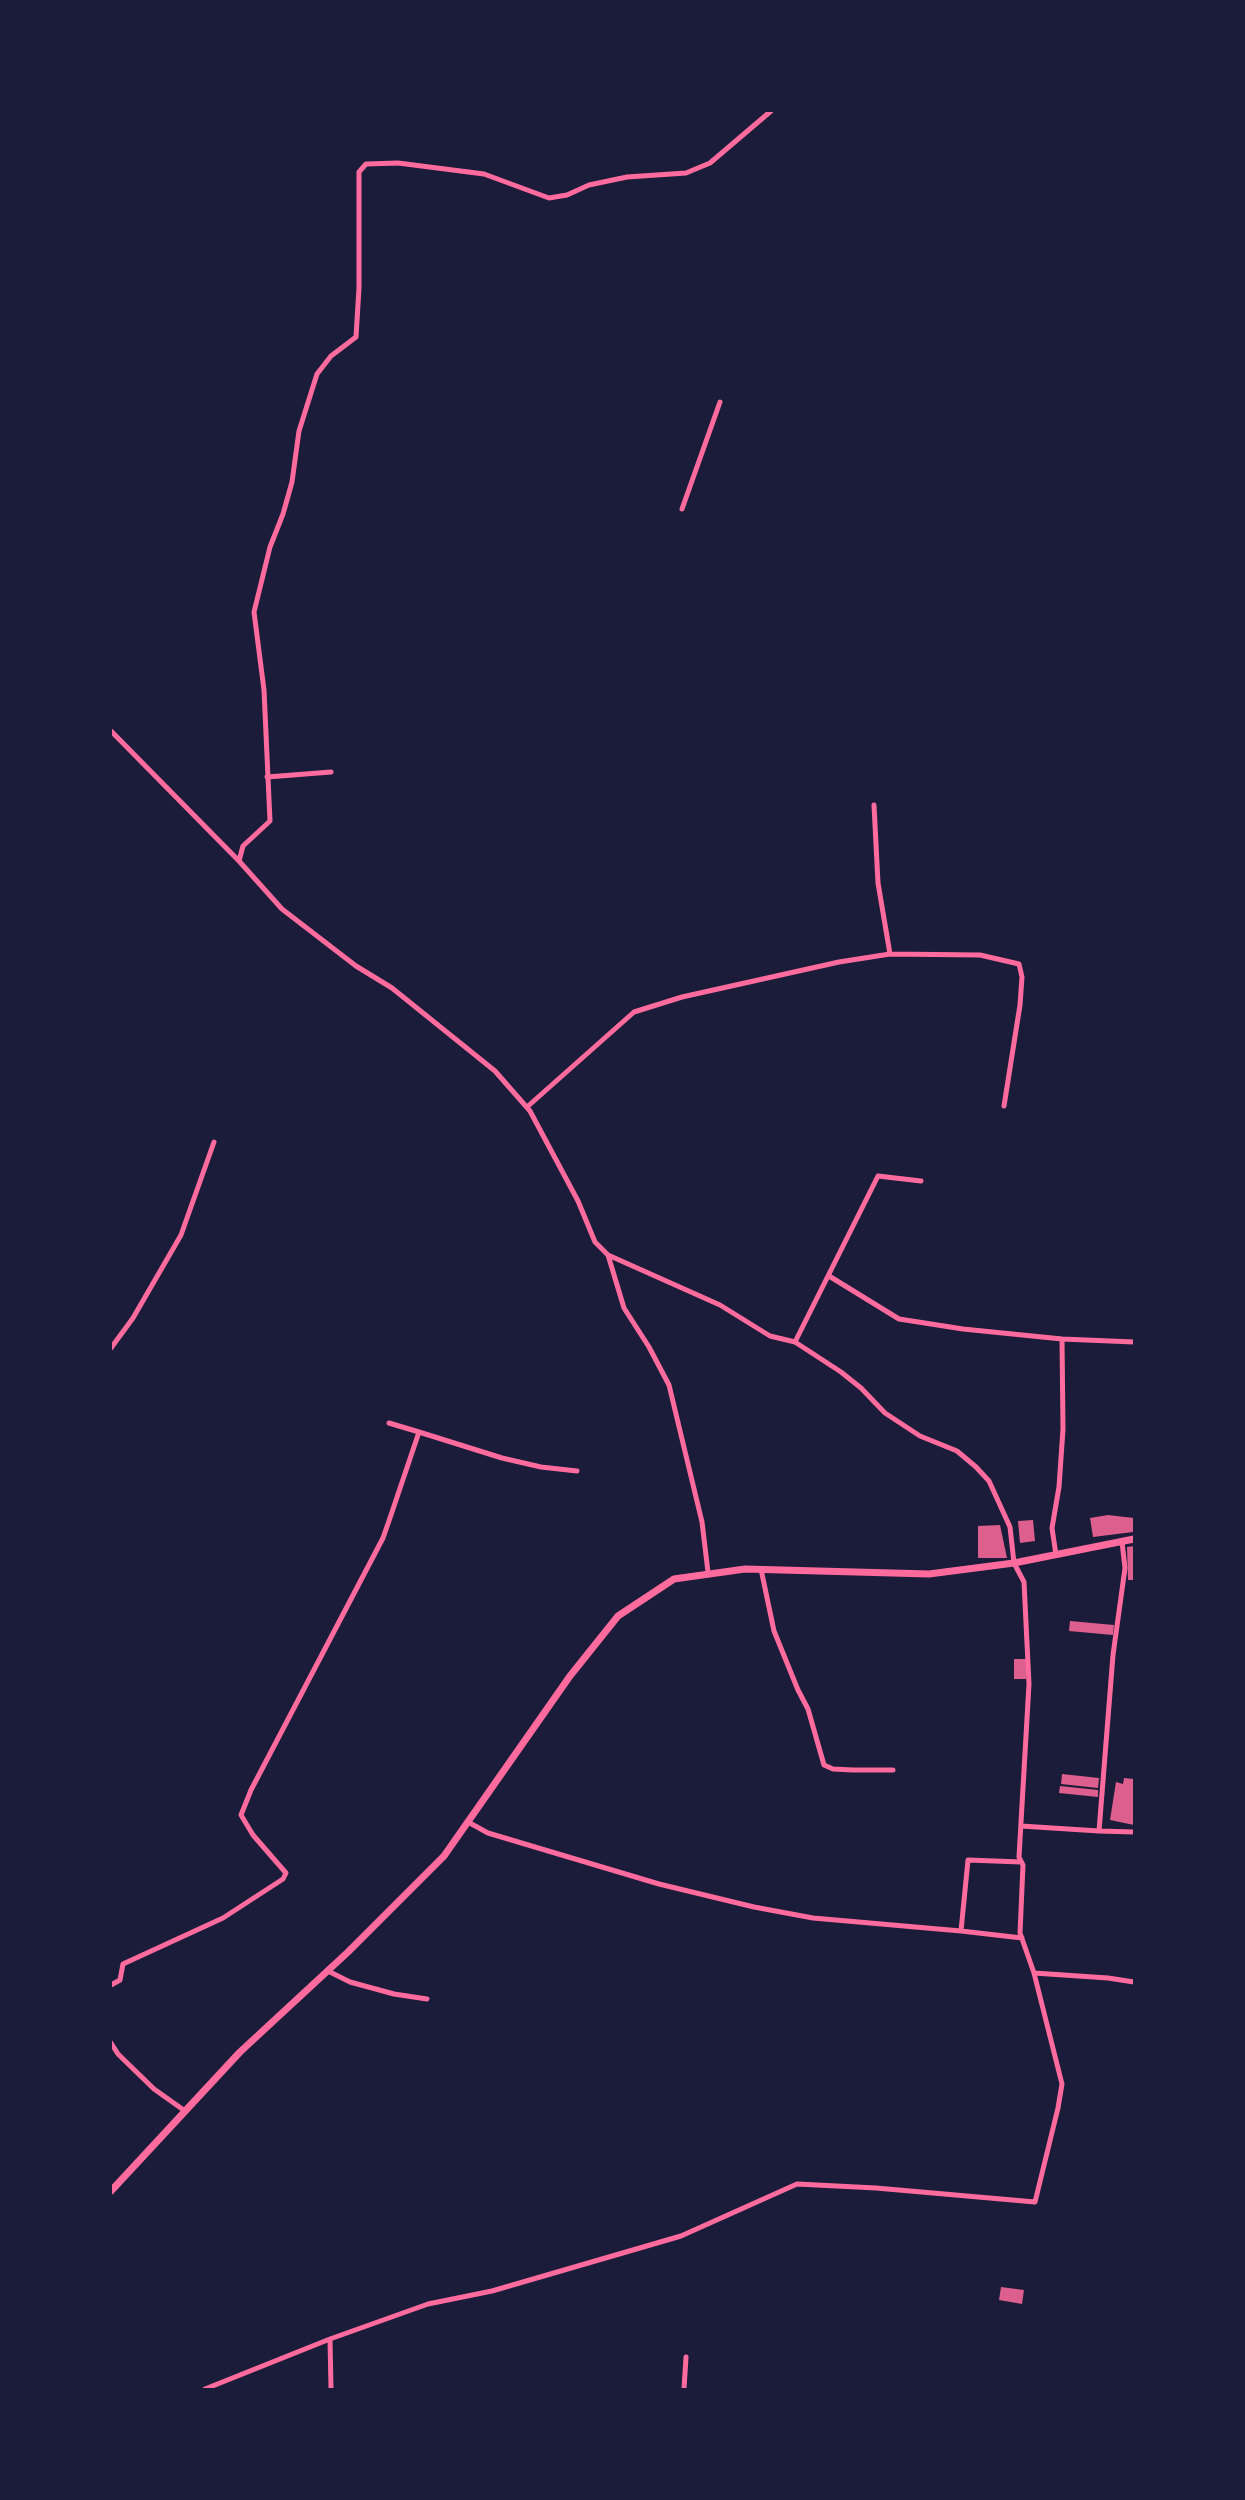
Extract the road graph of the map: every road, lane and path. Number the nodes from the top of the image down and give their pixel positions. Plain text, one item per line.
1 (771, 111) edge
2 (720, 402) dead end
3 (682, 509) dead end
4 (111, 731) edge
5 (331, 772) dead end
6 (267, 777) junction
7 (874, 805) dead end
8 (239, 861) junction
9 (890, 954) junction
10 (1004, 1106) dead end
11 (527, 1107) junction
12 (214, 1142) dead end
13 (921, 1181) dead end
14 (608, 1255) junction
15 (829, 1276) junction
16 (1062, 1339) junction
17 (795, 1342) junction
18 (1134, 1342) edge
19 (111, 1348) edge
20 (389, 1423) dead end
21 (419, 1432) junction
22 (578, 1471) dead end
23 (1134, 1539) edge
24 (1122, 1542) junction
25 (1056, 1555) junction
26 (1014, 1563) junction
27 (761, 1569) junction
28 (708, 1572) junction
29 (893, 1770) dead end
30 (468, 1822) junction
31 (1021, 1826) junction
32 (1099, 1831) junction
33 (1134, 1832) edge
34 (1021, 1862) junction
35 (961, 1931) junction
36 (1022, 1938) junction
37 (327, 1971) junction
38 (1035, 1973) junction
39 (1134, 1982) edge
40 (111, 1985) edge
41 (427, 1999) dead end
42 (111, 2043) edge
43 (185, 2111) junction
44 (111, 2191) edge
45 (330, 2339) junction
46 (686, 2357) dead end
47 (205, 2389) edge
48 (332, 2389) edge
49 (684, 2389) edge

1 - 6 street
2 - 3 street
4 - 8 street
5 - 6 street
6 - 8 street
7 - 9 street
8 - 11 street
9 - 10 street
9 - 11 street
11 - 14 street
12 - 19 street
13 - 15 street
14 - 17 street
14 - 28 street
15 - 16 street
15 - 17 street
16 - 18 street
16 - 25 street
17 - 26 street
20 - 21 street
21 - 22 street
21 - 40 street
23 - 24 street
24 - 25 street
24 - 32 street
25 - 26 street
26 - 27 street
26 - 31 street
27 - 28 street
27 - 29 street
28 - 30 street
30 - 35 street
30 - 37 street
31 - 32 street
31 - 34 street
32 - 33 street
34 - 35 street
34 - 36 street
35 - 36 street
36 - 38 street
37 - 41 street
37 - 43 street
38 - 39 street
38 - 45 street
42 - 43 street
43 - 44 street
45 - 47 street
45 - 48 street
46 - 49 street

